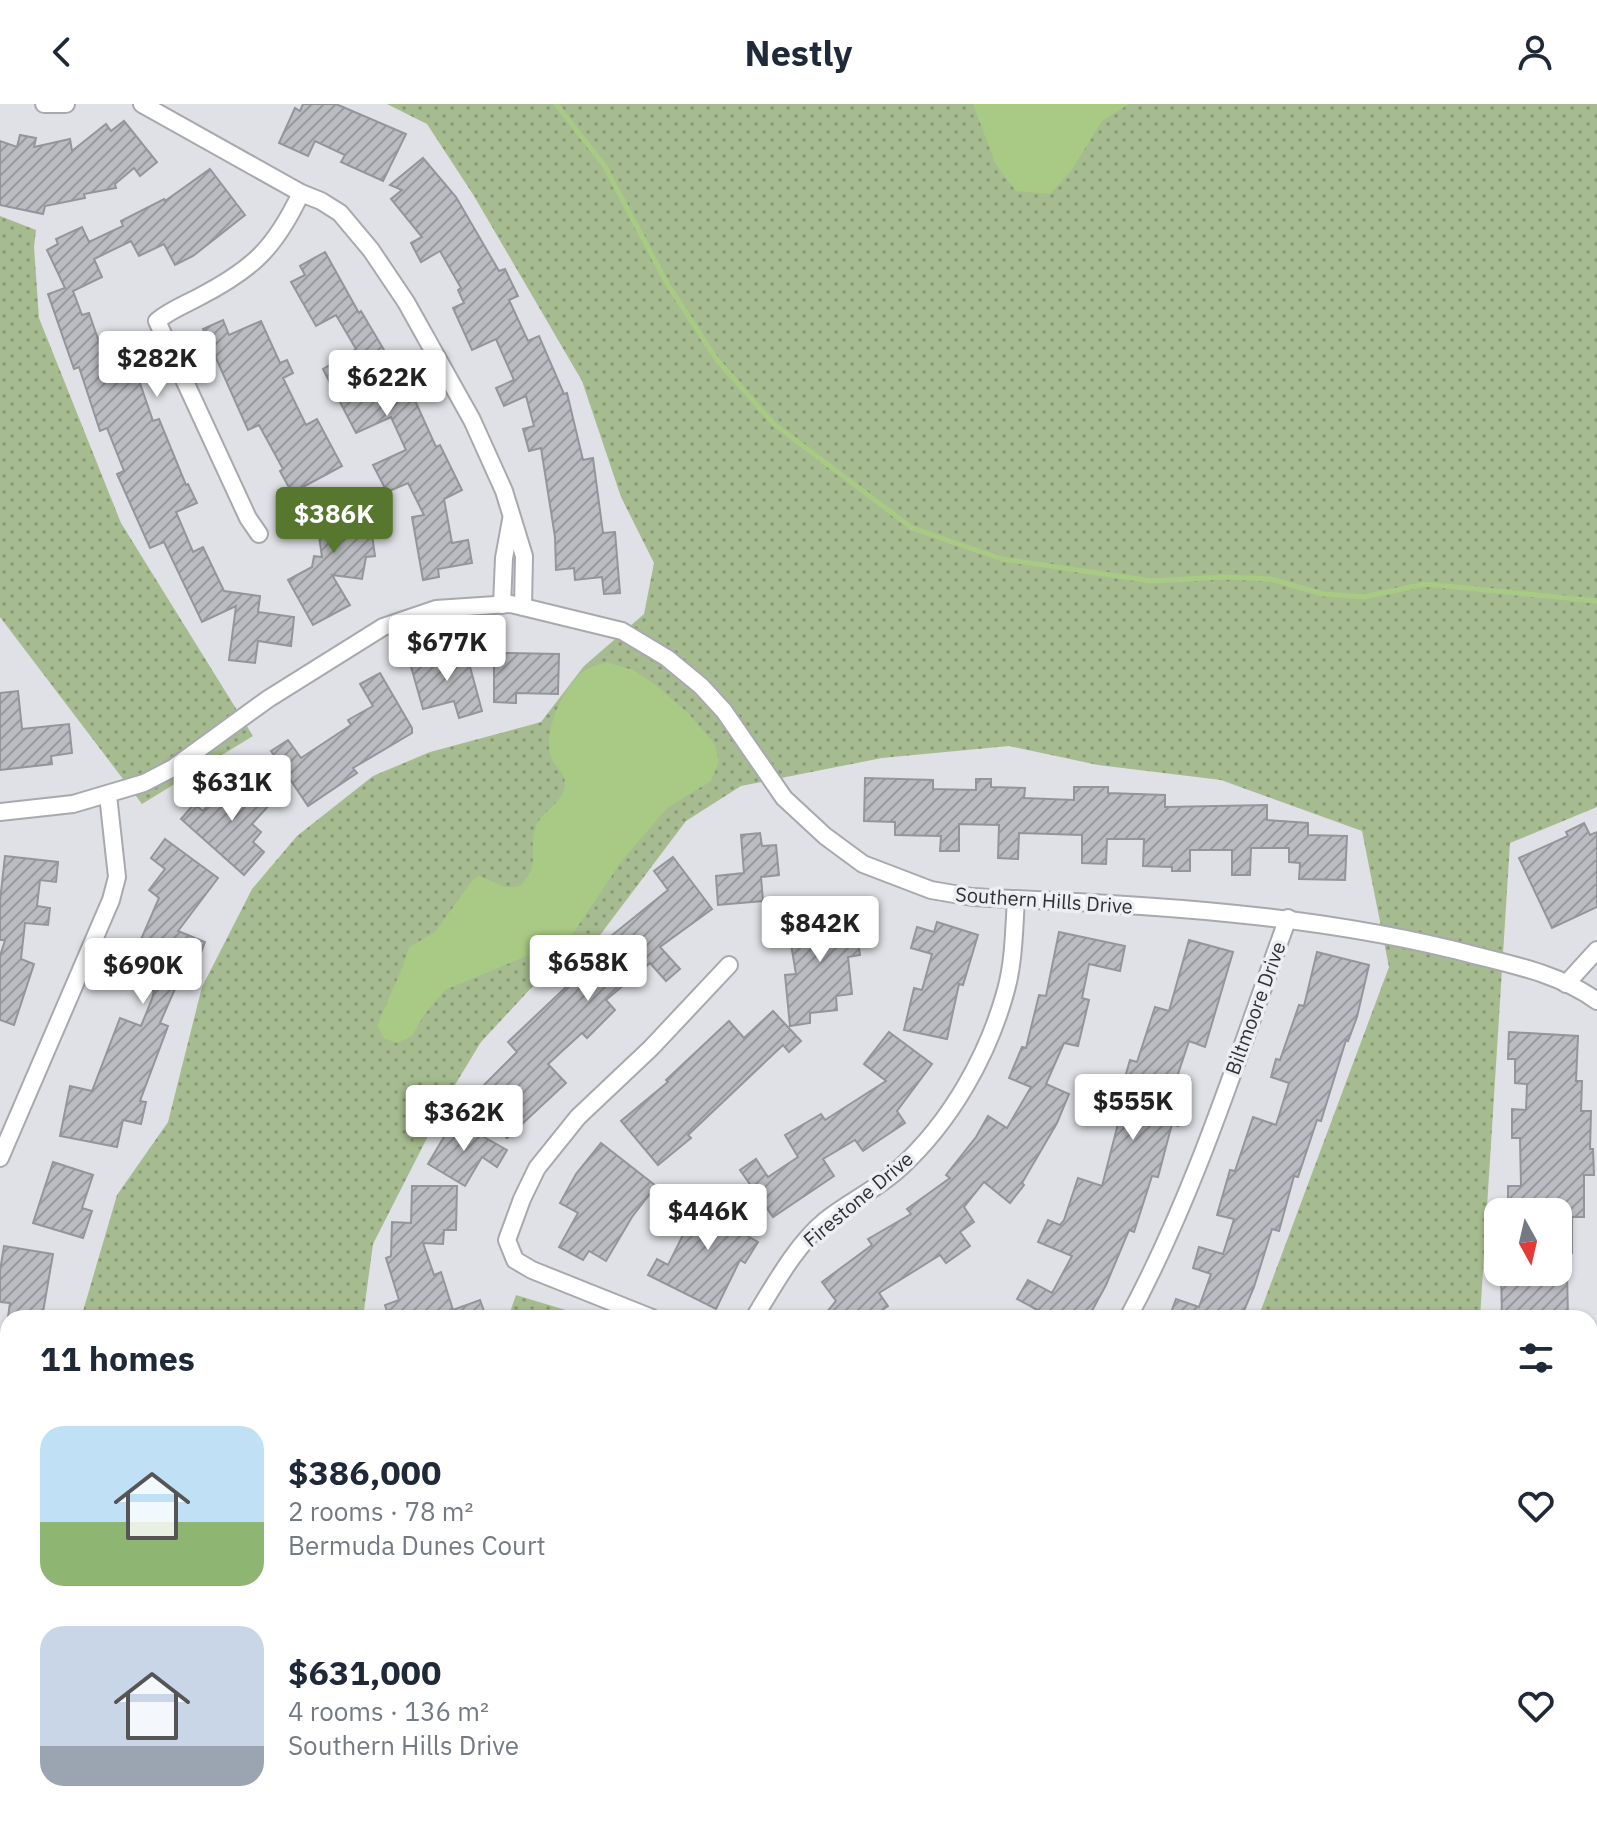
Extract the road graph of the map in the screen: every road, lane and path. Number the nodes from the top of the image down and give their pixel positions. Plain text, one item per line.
1 (44, 104) edge
2 (66, 104) edge
3 (142, 104) edge
4 (301, 193) junction
5 (511, 519) junction
6 (259, 534) dead end
7 (502, 605) junction
8 (523, 607) junction
9 (108, 795) junction
10 (0, 812) edge
11 (1016, 899) junction
12 (1288, 918) junction
13 (1597, 950) edge
14 (729, 965) dead end
15 (1566, 984) junction
16 (1597, 1001) edge
17 (0, 1158) edge
18 (632, 1310) edge
19 (759, 1310) edge
20 (1132, 1310) edge

1 - 2 street
3 - 4 street
4 - 5 street
4 - 6 street
5 - 7 street
5 - 8 street
7 - 8 street, Southern Hills Drive
7 - 9 street, Southern Hills Drive
8 - 11 street, Southern Hills Drive
9 - 10 street, Southern Hills Drive
9 - 17 street
11 - 12 street, Southern Hills Drive
11 - 19 street, Firestone Drive
12 - 15 street, Southern Hills Drive
12 - 20 street, Biltmoore Drive
13 - 15 street
14 - 18 street
15 - 16 street, Southern Hills Drive

